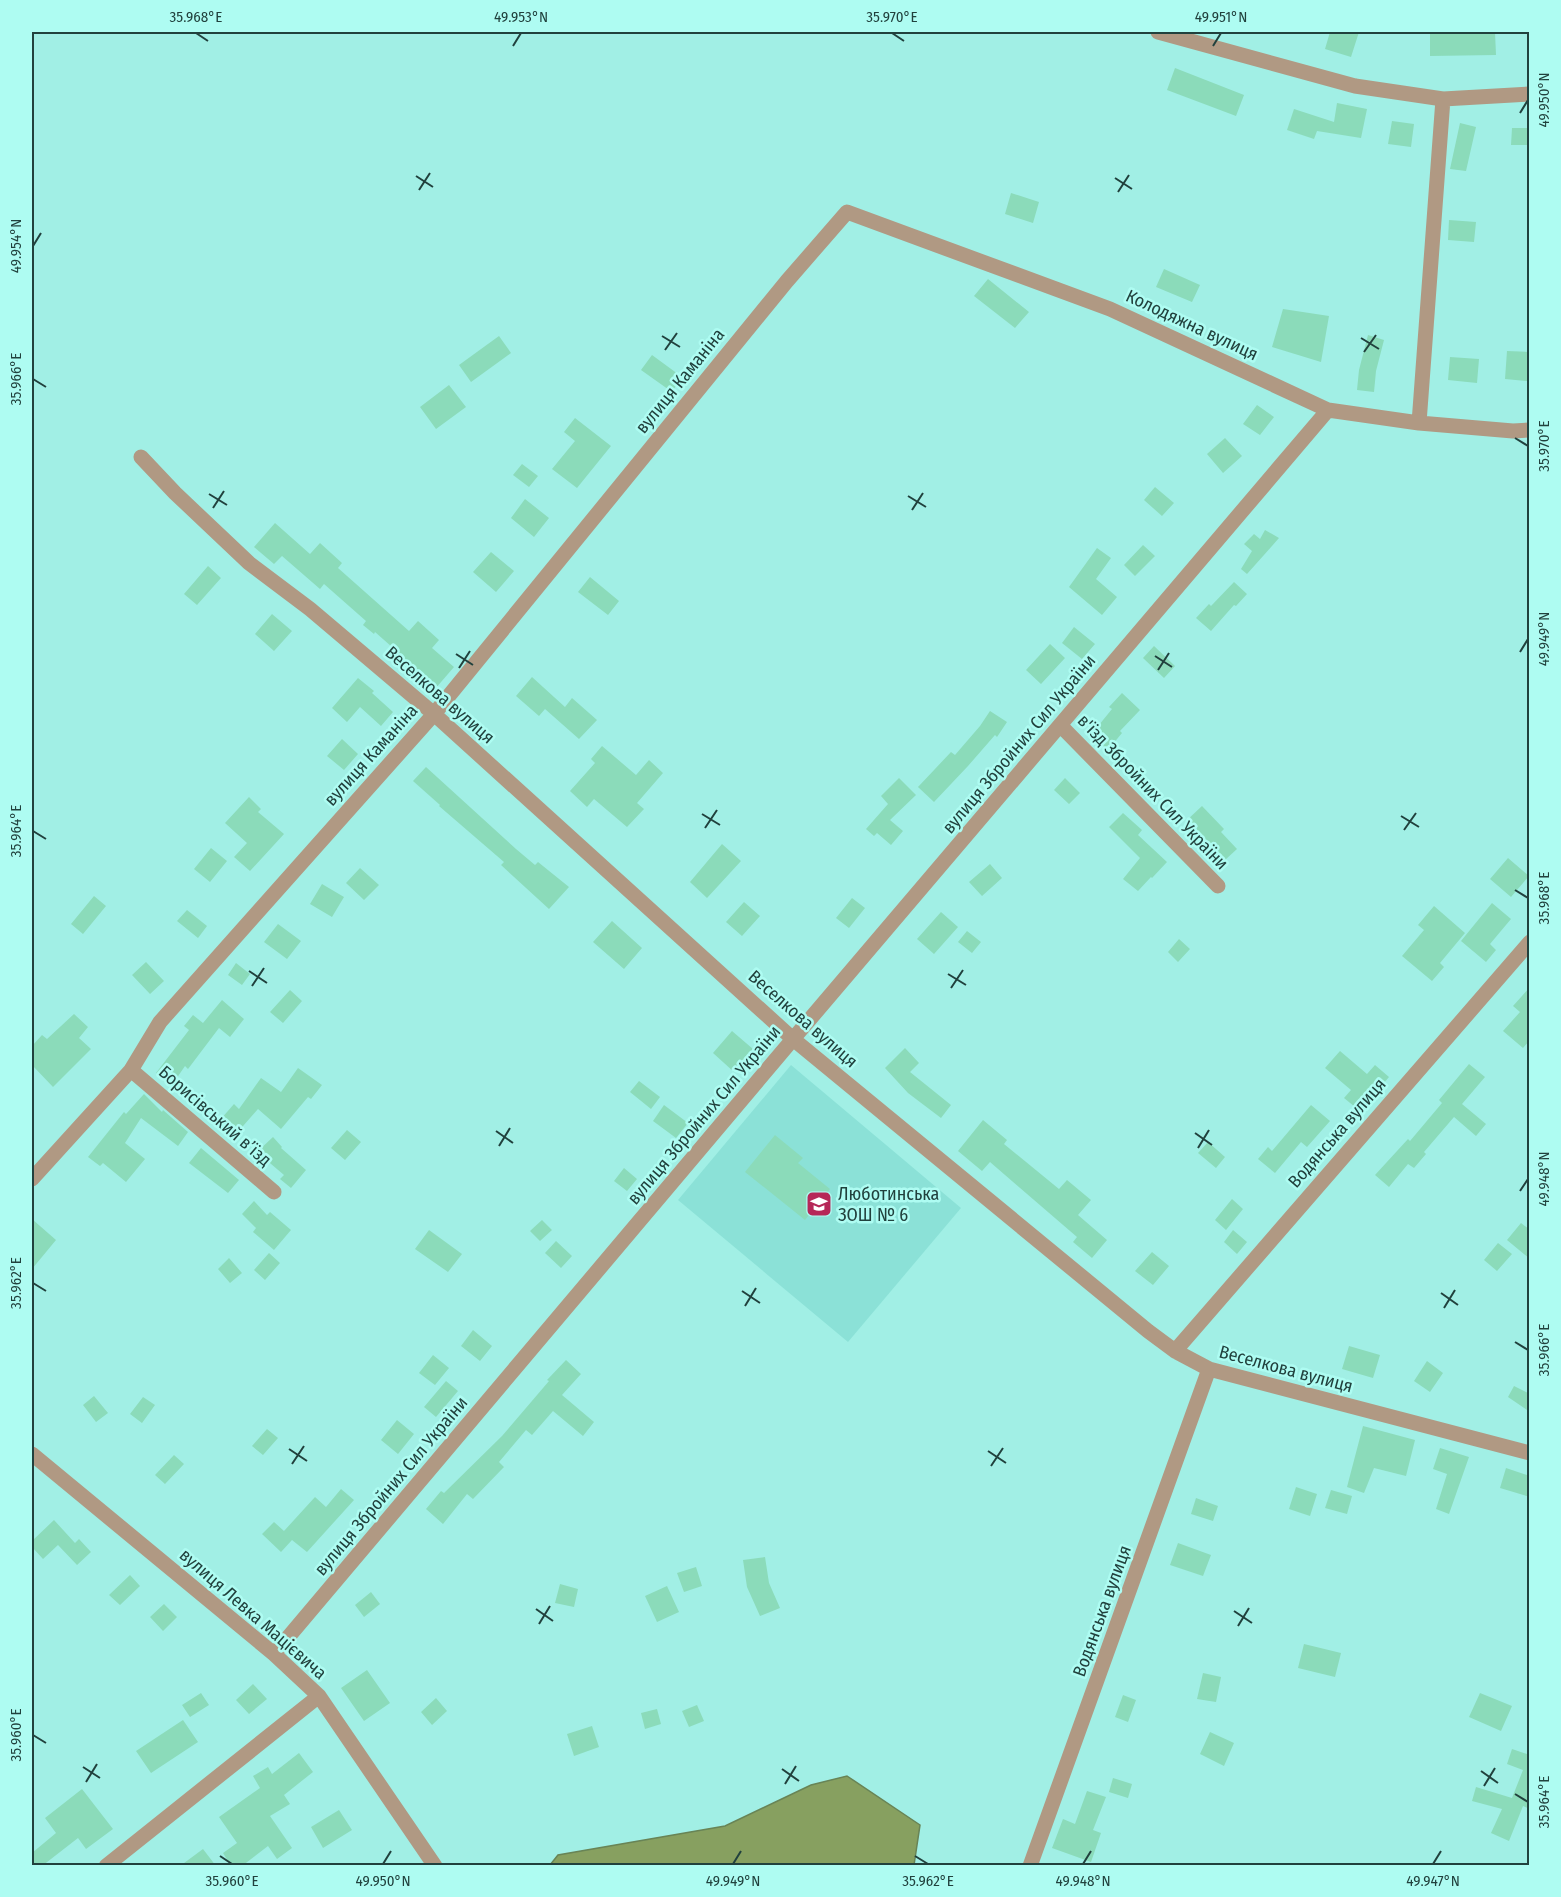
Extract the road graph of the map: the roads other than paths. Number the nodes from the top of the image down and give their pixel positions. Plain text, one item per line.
1 (1158, 32) edge
2 (1530, 94) edge
3 (1443, 99) junction
4 (847, 212) joint
5 (1329, 410) junction
6 (1419, 423) junction
7 (1530, 430) edge
8 (141, 457) dead end
9 (434, 714) junction
10 (1060, 725) junction
11 (1218, 886) dead end
12 (1530, 942) edge
13 (793, 1039) junction
14 (131, 1070) junction
15 (32, 1179) edge
16 (274, 1192) dead end
17 (1175, 1351) junction
18 (1209, 1369) junction
19 (1530, 1453) edge
20 (32, 1454) edge
21 (274, 1654) junction
22 (319, 1696) junction
23 (106, 1866) edge
24 (435, 1866) edge
25 (1030, 1866) edge

1 - 3 street
2 - 3 street
3 - 6 street
4 - 5 street, Колодяжна вулиця
4 - 9 street, вулиця Каманіна
5 - 6 street, Колодяжна вулиця
5 - 10 street, вулиця Збройних Сил України
6 - 7 street, Колодяжна вулиця
8 - 9 street, Веселкова вулиця
9 - 13 street, Веселкова вулиця
9 - 14 street, вулиця Каманіна
10 - 11 street, в'їзд Збройних Сил України
10 - 13 street, вулиця Збройних Сил України
12 - 17 street, Водянська вулиця
13 - 17 street, Веселкова вулиця
13 - 21 street, вулиця Збройних Сил України
14 - 15 street, вулиця Каманіна
14 - 16 street, Борисівський в’їзд
17 - 18 street, Веселкова вулиця
18 - 19 street, Веселкова вулиця
18 - 25 street, Водянська вулиця
20 - 21 street, вулиця Левка Мацієвича
21 - 22 street, вулиця Левка Мацієвича
22 - 23 street
22 - 24 street, вулиця Левка Мацієвича

